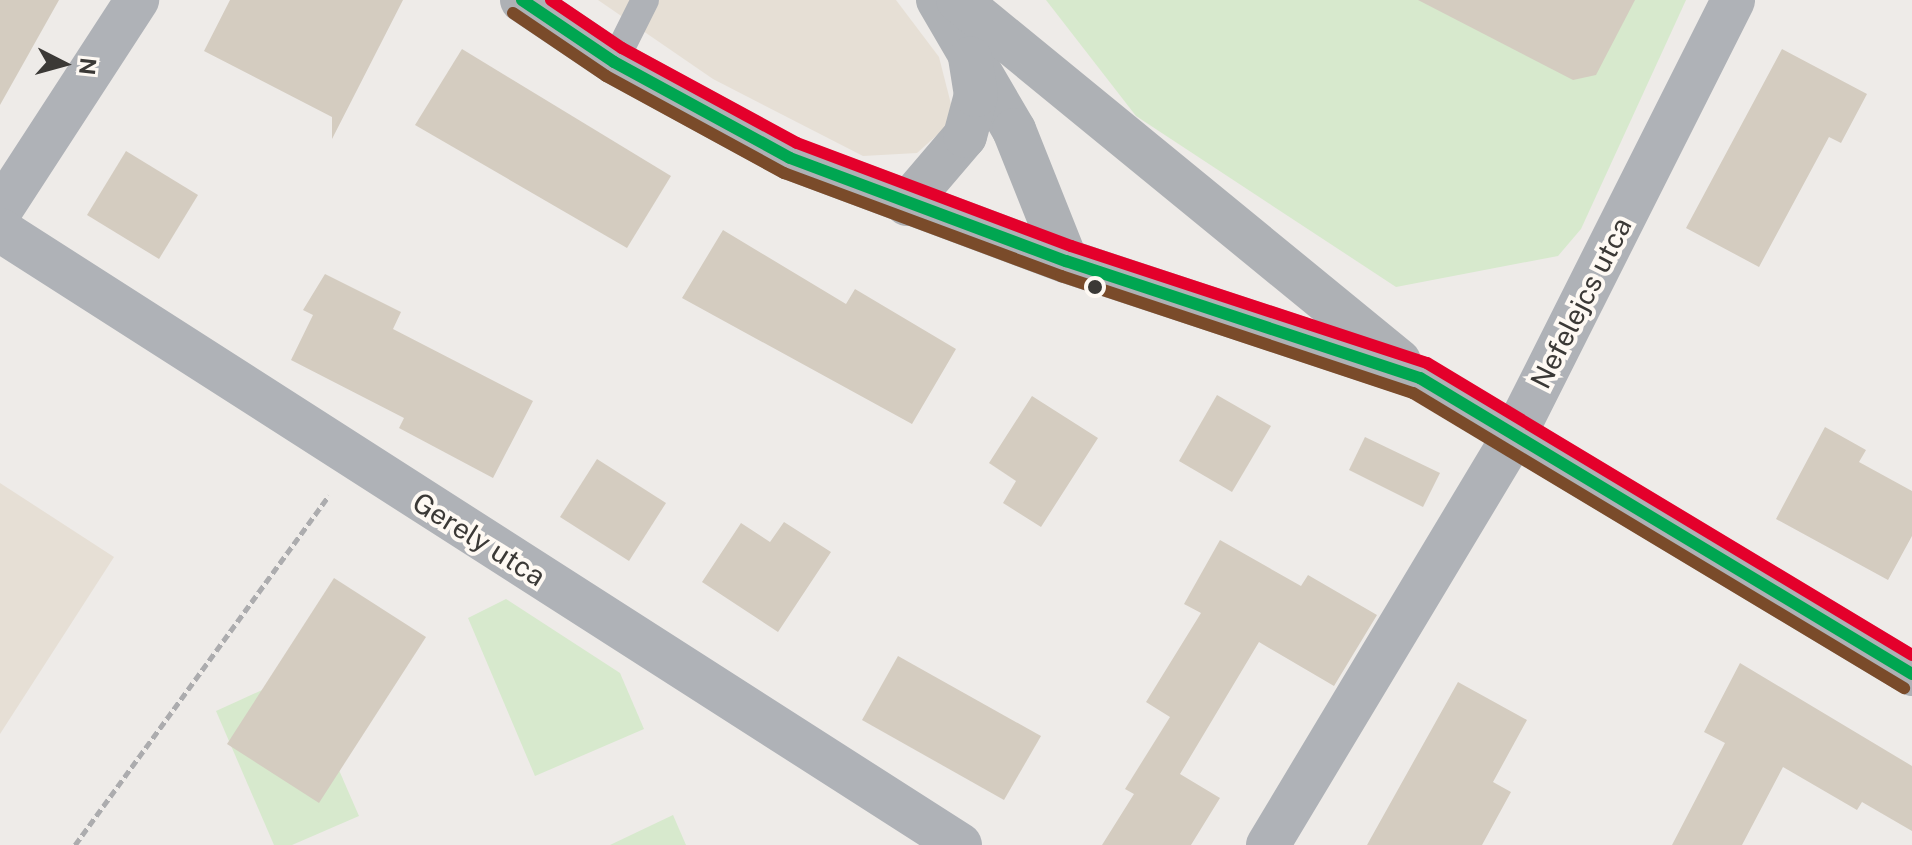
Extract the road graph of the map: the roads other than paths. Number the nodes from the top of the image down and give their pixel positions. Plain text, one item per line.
1 (137, 0) edge
2 (522, 0) edge
3 (645, 0) edge
4 (938, 0) edge
5 (958, 0) edge
6 (1733, 0) edge
7 (967, 43) junction
8 (614, 62) junction
9 (907, 204) junction
10 (0, 211) edge
11 (0, 230) edge
12 (1066, 261) junction
13 (1420, 378) junction
14 (1516, 432) junction
15 (1912, 674) edge
16 (960, 845) edge
17 (1268, 845) edge

1 - 10 street
2 - 8 main road
3 - 8 lane
4 - 7 main road
5 - 13 main road
6 - 14 street, Nefelejcs utca
7 - 9 main road
7 - 12 main road
8 - 9 main road
9 - 12 main road
11 - 16 street, Gerely utca
12 - 13 main road
13 - 14 main road
14 - 15 main road
14 - 17 street, Nefelejcs utca

